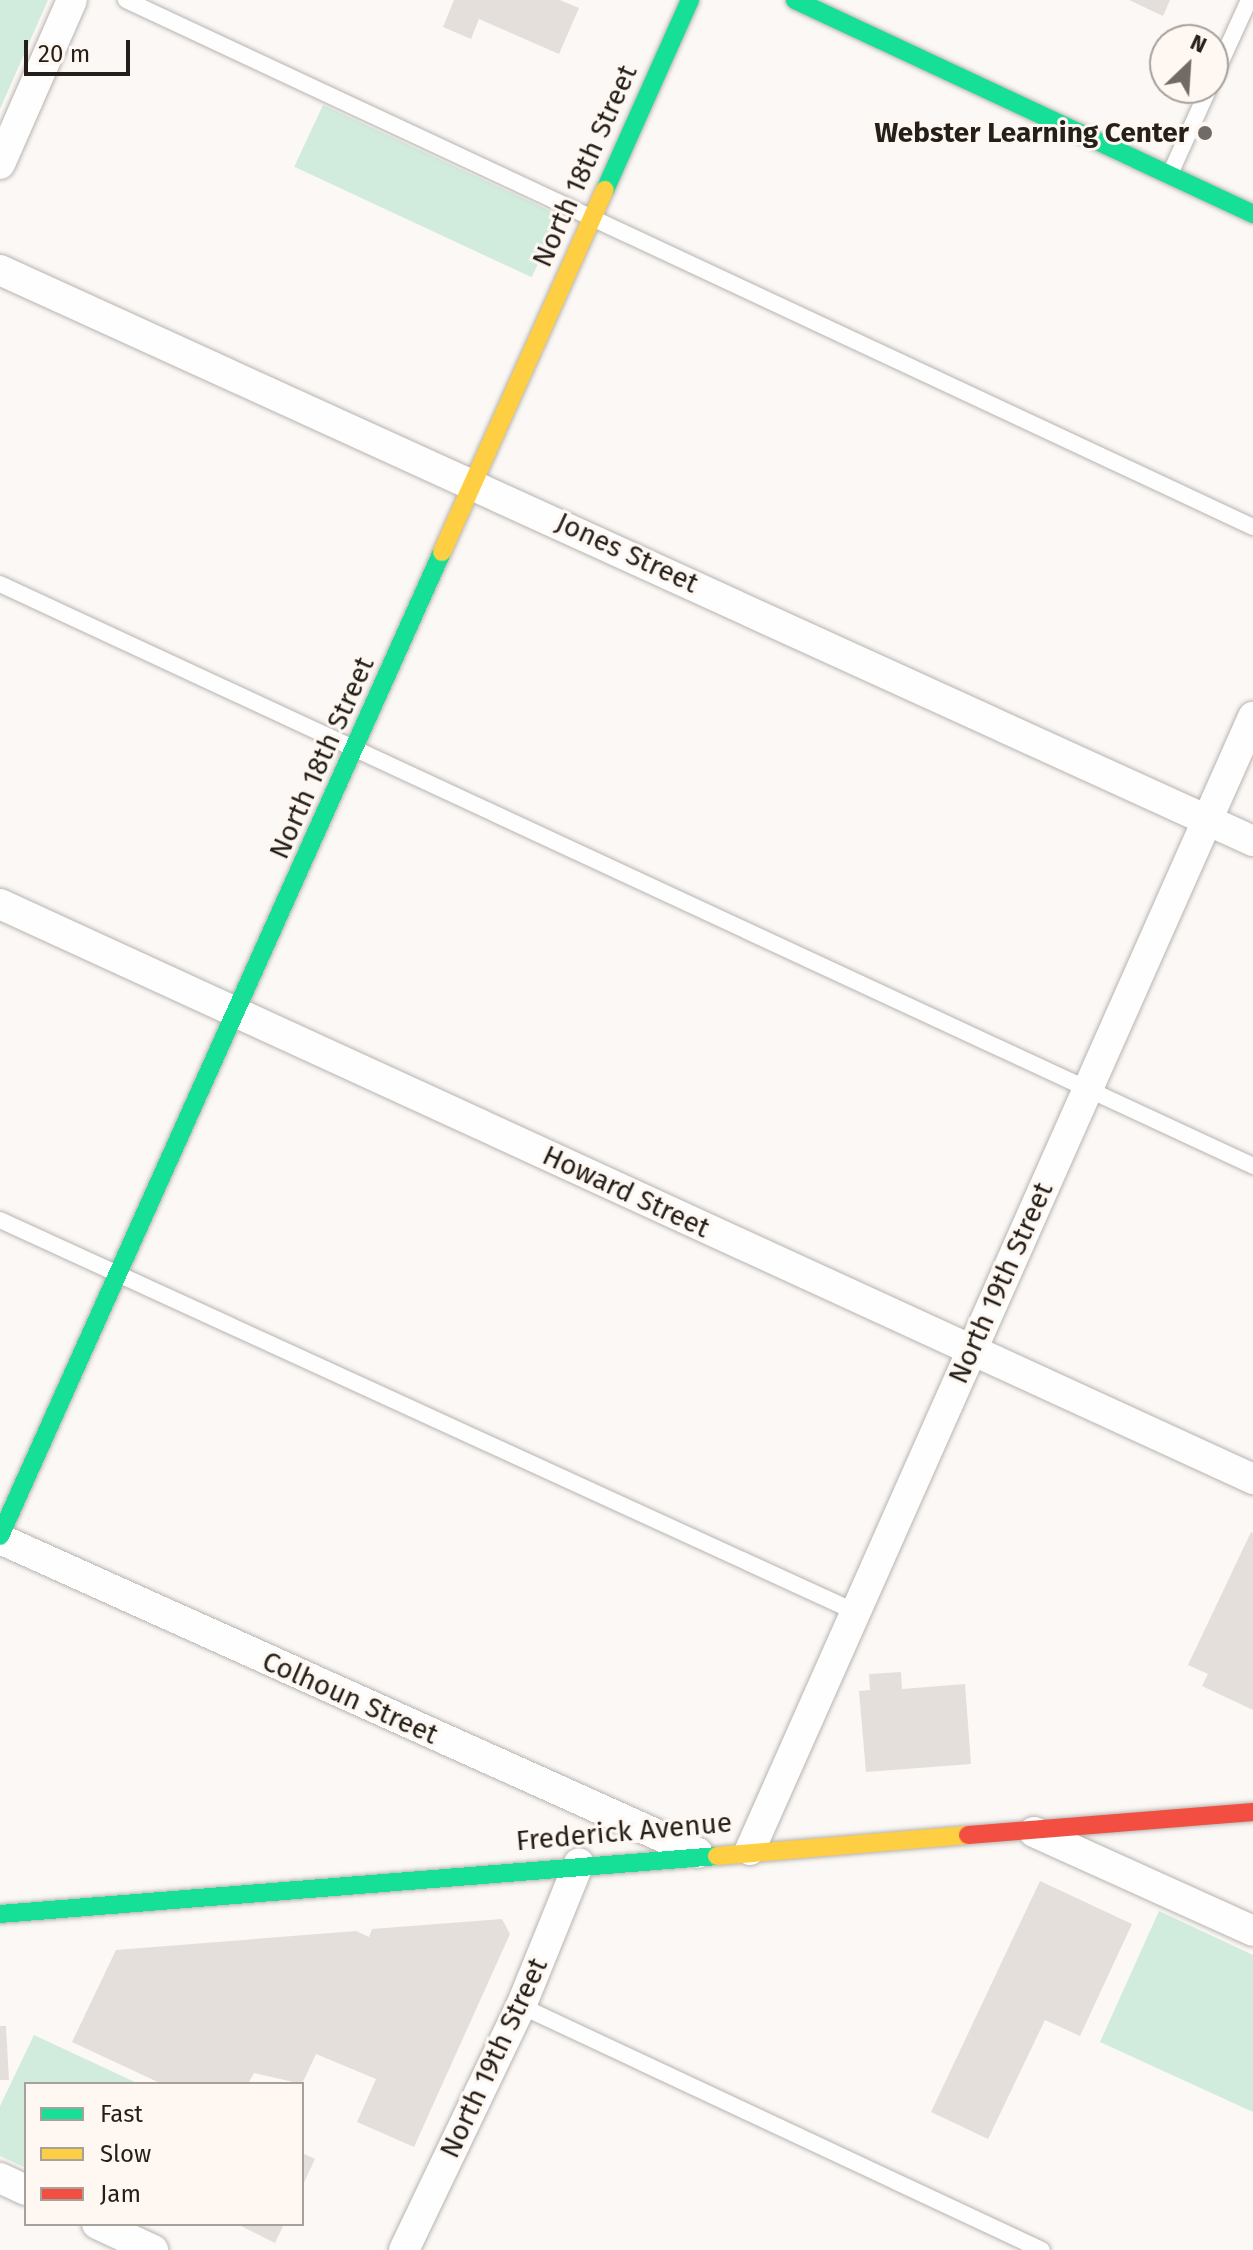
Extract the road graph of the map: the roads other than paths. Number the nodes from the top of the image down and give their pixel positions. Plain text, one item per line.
1 (72, 0) edge
2 (126, 0) edge
3 (690, 0) edge
4 (795, 0) edge
5 (1249, 0) edge
6 (1229, 44) edge
7 (1202, 104) edge
8 (0, 164) edge
9 (1169, 175) junction
10 (1253, 214) edge
11 (591, 220) junction
12 (0, 270) edge
13 (476, 484) junction
14 (1253, 527) edge
15 (0, 584) edge
16 (1253, 717) edge
17 (357, 748) junction
18 (1206, 818) junction
19 (1253, 841) edge
20 (0, 904) edge
21 (238, 1013) junction
22 (1088, 1089) junction
23 (1253, 1166) edge
24 (0, 1220) edge
25 (120, 1274) junction
26 (970, 1350) junction
27 (1253, 1479) edge
28 (0, 1538) edge
29 (856, 1612) junction
30 (1253, 1812) edge
31 (1033, 1831) junction
32 (750, 1850) junction
33 (702, 1855) junction
34 (579, 1863) junction
35 (0, 1914) edge
36 (1253, 1931) edge
37 (521, 2006) junction
38 (0, 2178) edge
39 (24, 2189) edge
40 (98, 2234) edge
41 (153, 2250) edge
42 (404, 2250) edge
43 (1042, 2250) edge

1 - 8 street
2 - 11 lane
3 - 11 street, North 18th Street
4 - 9 street
5 - 6 lane
7 - 9 lane
9 - 10 street
11 - 13 street, North 18th Street
11 - 14 lane
12 - 13 street, Jones Street
13 - 17 street, North 18th Street
13 - 18 street, Jones Street
15 - 17 lane
16 - 18 street, North 19th Street
17 - 21 street, North 18th Street
17 - 22 lane
18 - 19 street, Jones Street
18 - 22 street, North 19th Street
20 - 21 street, Howard Street
21 - 25 street, North 18th Street
21 - 26 street, Howard Street
22 - 23 lane
22 - 26 street, North 19th Street
24 - 25 lane
25 - 28 street, North 18th Street
25 - 29 lane
26 - 27 street, Howard Street
26 - 29 street, North 19th Street
28 - 33 street, Colhoun Street
29 - 32 street, North 19th Street
30 - 31 street, Frederick Avenue
31 - 32 street, Frederick Avenue
31 - 36 street
32 - 33 street, Frederick Avenue
33 - 34 street, Frederick Avenue
34 - 35 street, Frederick Avenue
34 - 37 street, North 19th Street
37 - 42 street, North 19th Street
37 - 43 lane
38 - 39 street
40 - 41 street

